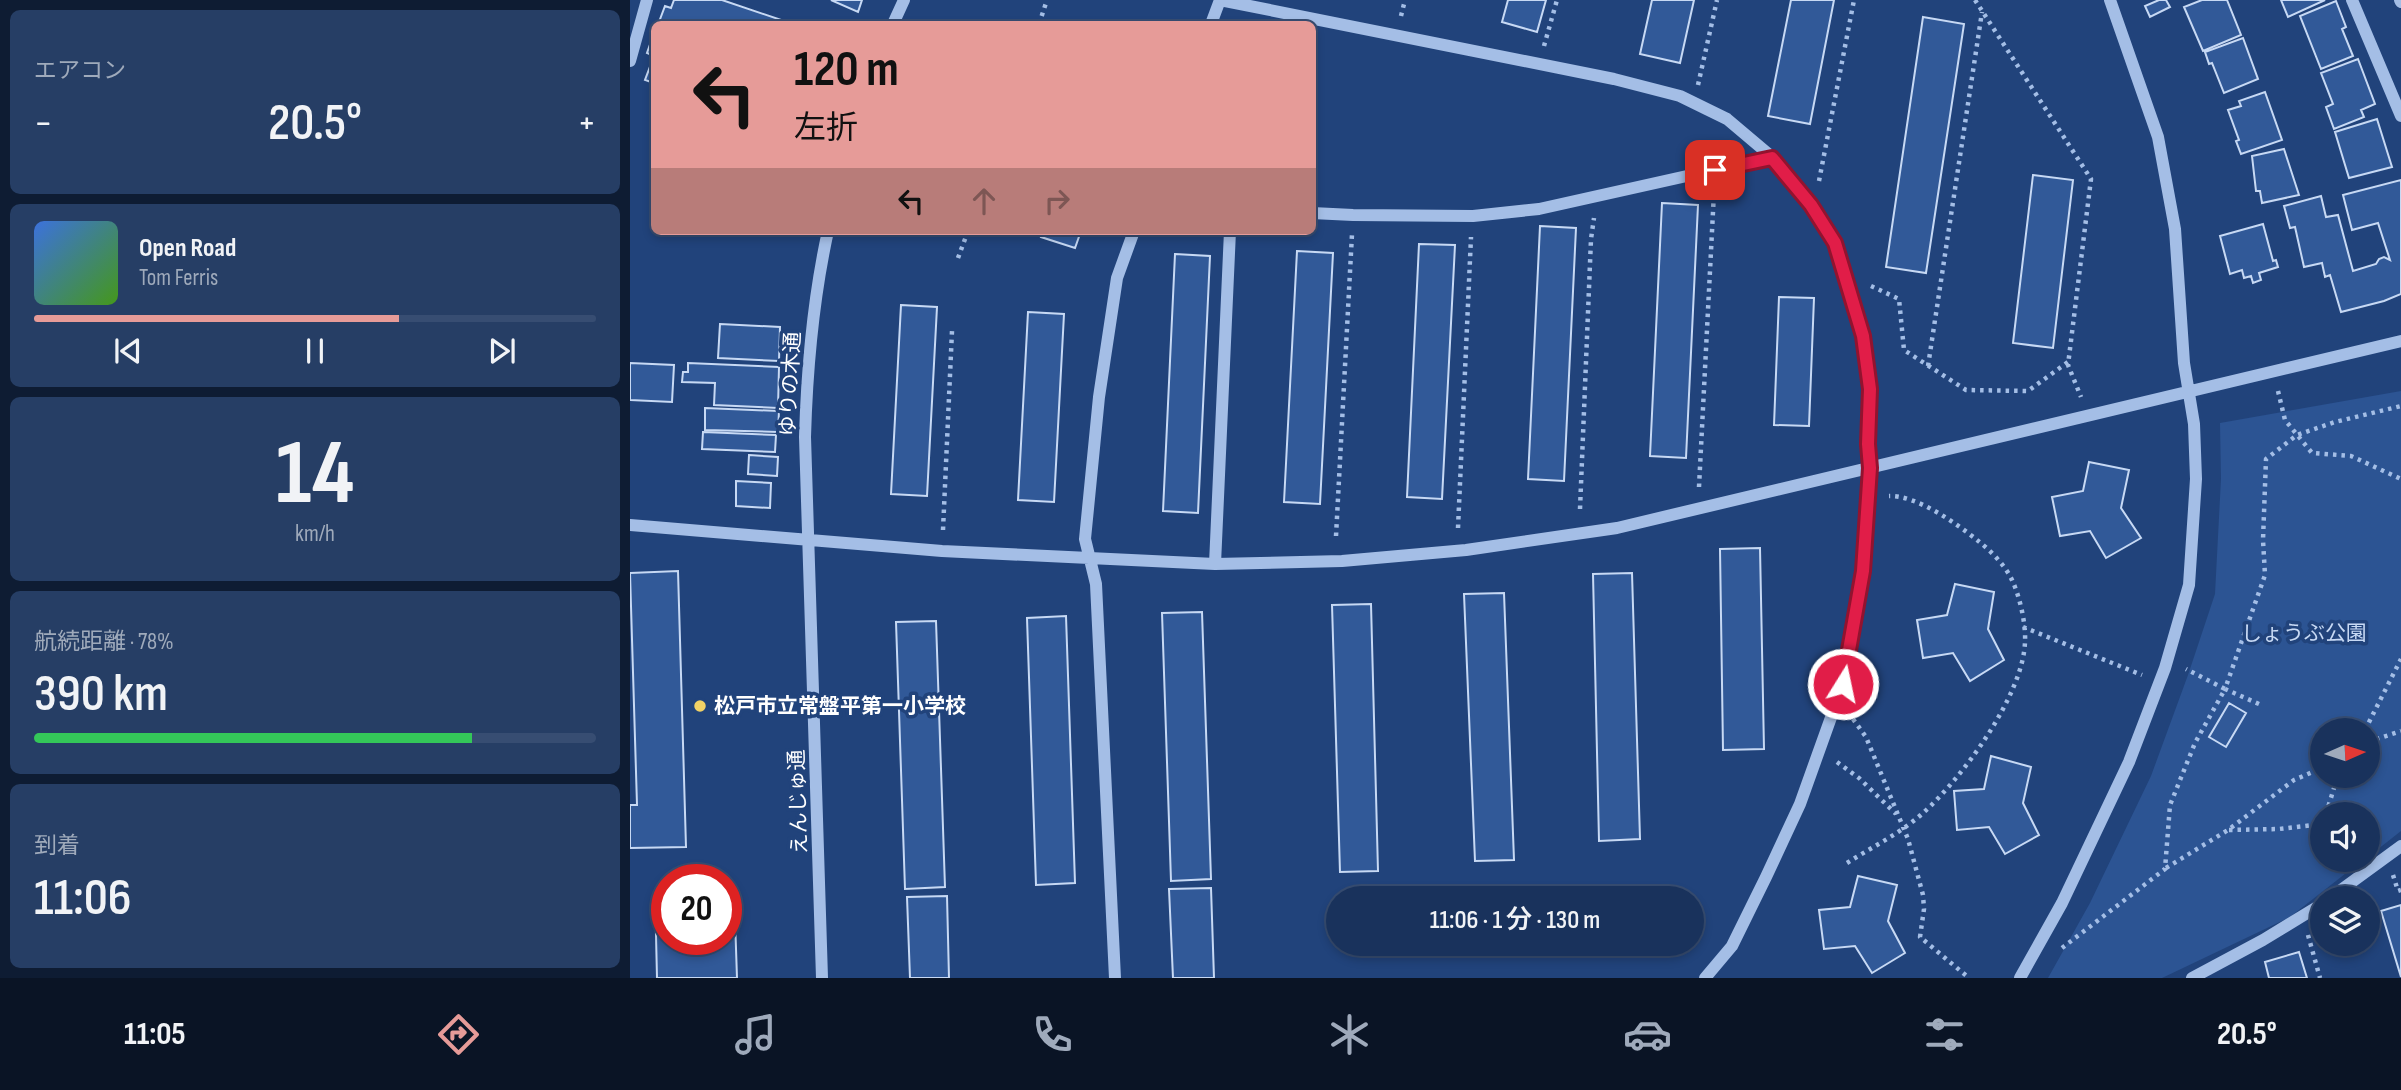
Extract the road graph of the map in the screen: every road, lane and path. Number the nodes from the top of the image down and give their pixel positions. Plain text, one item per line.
1 (648, 0) edge
2 (904, 0) edge
3 (1047, 0) edge
4 (1220, 0) edge
5 (1557, 0) edge
6 (1717, 0) edge
7 (1854, 0) edge
8 (1975, 0) edge
9 (2110, 0) edge
10 (2352, 0) edge
11 (1982, 11) junction
12 (894, 21) edge
13 (1040, 21) edge
14 (1212, 21) edge
15 (630, 61) edge
16 (1539, 64) junction
17 (1694, 103) junction
18 (2401, 116) edge
19 (1772, 158) junction
20 (1715, 170) junction
21 (1597, 196) junction
22 (1811, 205) junction
23 (1316, 213) edge
24 (1353, 215) junction
25 (1472, 216) junction
26 (827, 235) edge
27 (967, 235) edge
28 (1133, 235) edge
29 (1230, 235) edge
30 (958, 258) dead end
31 (1846, 274) junction
32 (952, 331) dead end
33 (2401, 341) edge
34 (2069, 362) junction
35 (1928, 366) junction
36 (2274, 372) junction
37 (2187, 391) junction
38 (2081, 397) dead end
39 (2401, 406) edge
40 (2297, 435) junction
41 (1870, 468) junction
42 (2401, 479) edge
43 (1699, 487) dead end
44 (1867, 497) junction
45 (1580, 509) dead end
46 (630, 525) edge
47 (1458, 528) dead end
48 (1336, 536) dead end
49 (808, 541) junction
50 (943, 551) junction
51 (1091, 560) junction
52 (1215, 564) junction
53 (2024, 627) junction
54 (2401, 659) edge
55 (2179, 666) dead end
56 (2142, 675) dead end
57 (2225, 689) junction
58 (2259, 704) dead end
59 (1834, 708) junction
60 (2371, 718) edge
61 (2401, 731) edge
62 (2380, 738) edge
63 (1819, 750) junction
64 (2310, 773) edge
65 (1899, 816) junction
66 (2310, 825) edge
67 (1903, 827) junction
68 (2228, 830) junction
69 (2401, 846) edge
70 (1847, 863) dead end
71 (2165, 869) junction
72 (2346, 886) edge
73 (2310, 911) edge
74 (2302, 916) junction
75 (2057, 952) dead end
76 (822, 978) edge
77 (1115, 978) edge
78 (1705, 978) edge
79 (1969, 978) edge
80 (2020, 978) edge
81 (2192, 978) edge
82 (2320, 978) edge

1 - 15 street
2 - 12 street
3 - 13 path
4 - 14 street
4 - 16 street
5 - 16 path
6 - 17 path
7 - 22 path
8 - 11 path
9 - 37 street
10 - 18 street
11 - 34 path
11 - 35 path
16 - 17 street
17 - 19 street
19 - 20 street
19 - 22 street
20 - 21 street
20 - 43 path
21 - 25 street
21 - 45 path
22 - 31 street
23 - 24 street
24 - 25 street
24 - 48 path
25 - 47 path
26 - 49 street, ゆりの木通
27 - 30 path
28 - 51 street
29 - 52 street
31 - 35 path
31 - 41 street
32 - 50 path
33 - 36 street
34 - 35 path
34 - 38 path
36 - 37 street
36 - 40 path
37 - 41 street
37 - 80 street
39 - 40 path
40 - 42 path
40 - 57 path
41 - 44 street
41 - 52 street
44 - 53 path
44 - 59 street
46 - 49 street
49 - 50 street
49 - 76 street, えんじゅ通
50 - 51 street
51 - 52 street
51 - 77 street
53 - 56 path
53 - 67 path
54 - 60 path
55 - 57 path
57 - 58 path
57 - 71 path
59 - 63 street
59 - 65 path
61 - 62 path
63 - 65 path
63 - 78 street
64 - 68 path
65 - 67 path
66 - 68 path
67 - 70 path
67 - 79 path
68 - 71 path
69 - 72 street
71 - 75 path
73 - 74 street
74 - 81 street
74 - 82 path

